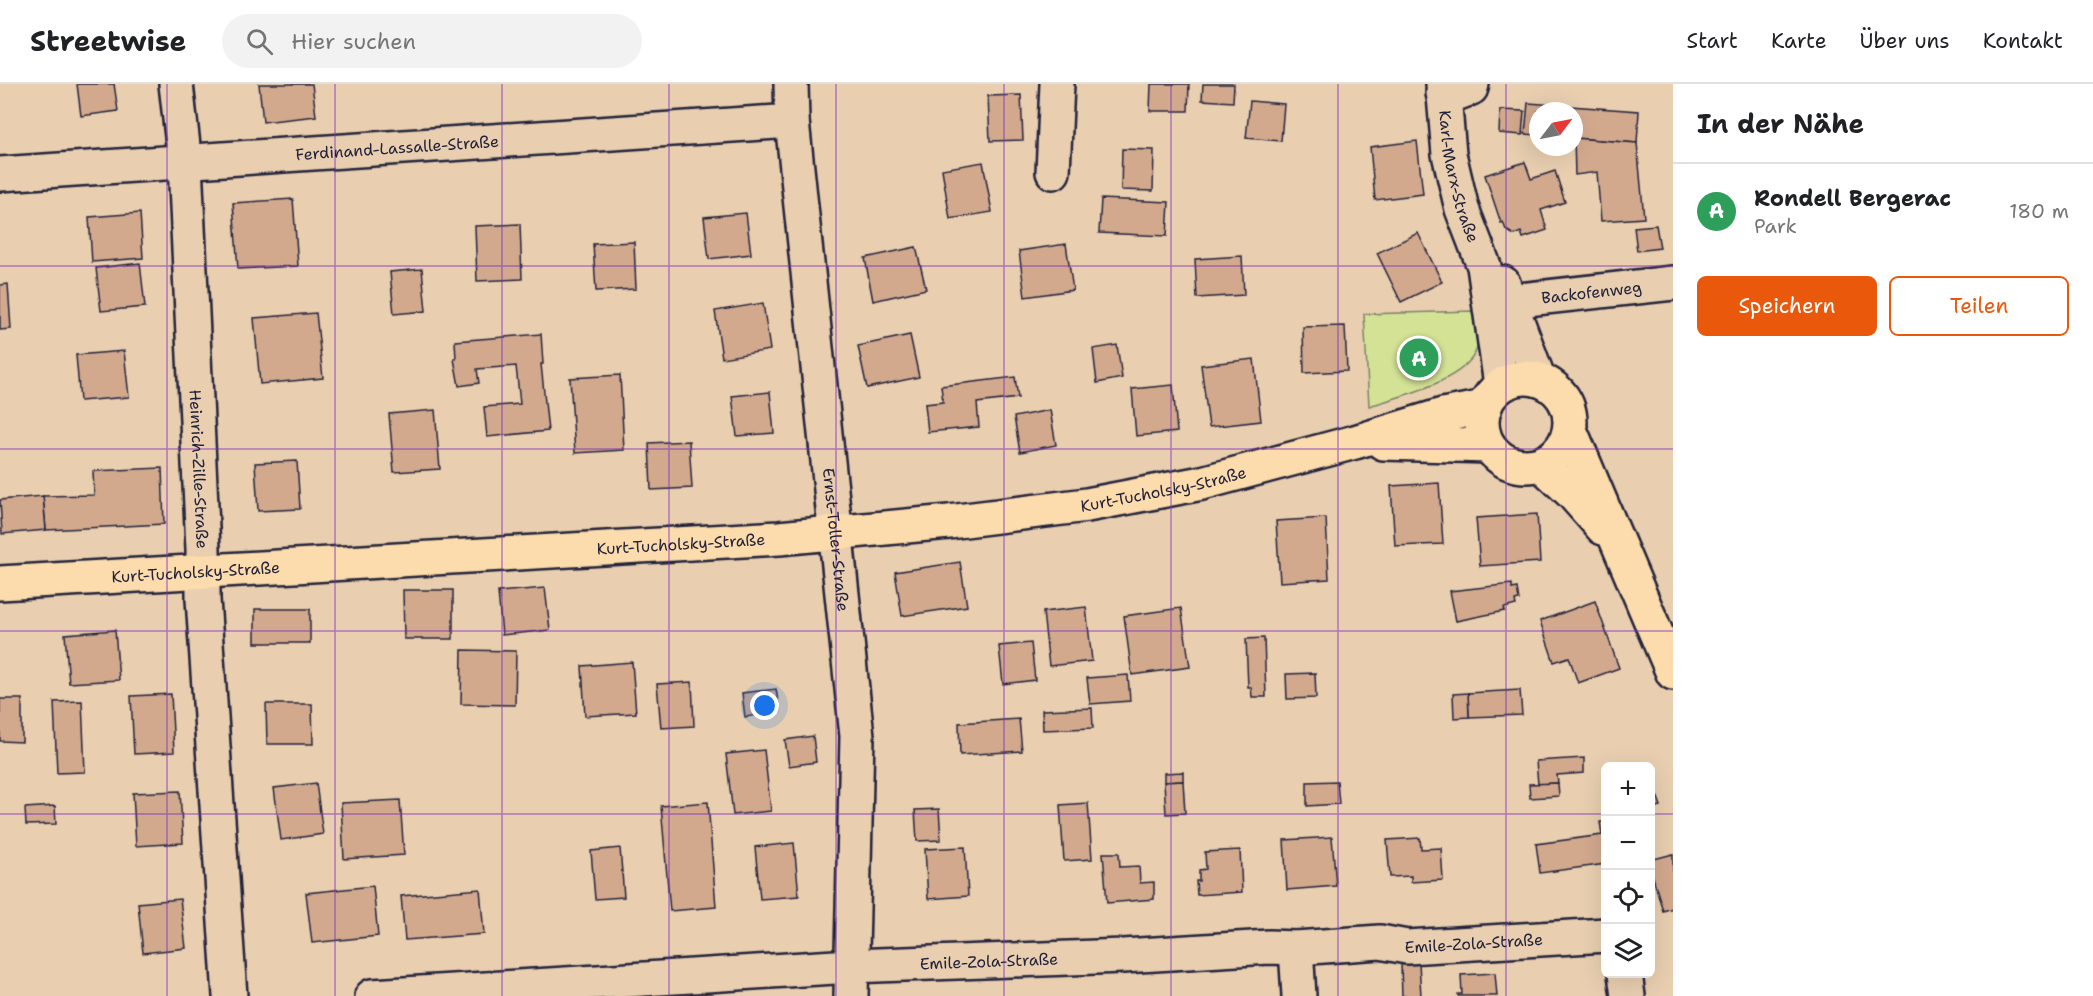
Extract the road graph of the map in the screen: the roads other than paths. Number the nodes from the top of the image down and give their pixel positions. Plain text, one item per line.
1 (176, 84) edge
2 (791, 84) edge
3 (1058, 84) edge
4 (1452, 87) edge
5 (792, 121) junction
6 (185, 163) junction
7 (1053, 172) dead end
8 (0, 174) edge
9 (1484, 266) junction
10 (1673, 282) edge
11 (1518, 300) junction
12 (1539, 380) junction
13 (1493, 396) junction
14 (1570, 430) junction
15 (1355, 442) junction
16 (1489, 446) junction
17 (1541, 464) junction
18 (836, 531) junction
19 (1620, 548) junction
20 (203, 571) junction
21 (0, 583) edge
22 (1673, 673) edge
23 (1601, 935) edge
24 (1296, 948) junction
25 (1626, 978) edge
26 (851, 981) edge
27 (230, 996) edge
28 (372, 996) edge
29 (1299, 996) edge
30 (1628, 996) edge

1 - 6 street, Heinrich-Zille-Straße
2 - 5 street, Ernst-Toller-Straße
3 - 7 street
4 - 9 street, Karl-Marx-Straße
5 - 6 street, Ferdinand-Lassalle-Straße
5 - 18 street, Ernst-Toller-Straße
6 - 8 street, Ferdinand-Lassalle-Straße
6 - 20 street, Heinrich-Zille-Straße
9 - 11 street, Karl-Marx-Straße
9 - 13 street, Karl-Marx-Straße
10 - 11 street, Backofenweg
11 - 12 street, Karl-Marx-Straße
12 - 13 main road
12 - 14 main road
13 - 15 main road, Kurt-Tucholsky-Straße
13 - 16 main road, Karl-Marx-Straße
14 - 17 main road
14 - 19 main road
15 - 16 main road, Kurt-Tucholsky-Straße
15 - 18 main road, Kurt-Tucholsky-Straße
16 - 17 main road
17 - 19 main road
18 - 20 main road, Kurt-Tucholsky-Straße
18 - 26 street, Ernst-Toller-Straße
19 - 22 main road
20 - 21 main road, Kurt-Tucholsky-Straße
20 - 27 street, Heinrich-Zille-Straße
23 - 24 street, Emile-Zola-Straße
24 - 26 street, Emile-Zola-Straße
24 - 29 street
25 - 30 street
26 - 28 street, Emile-Zola-Straße

